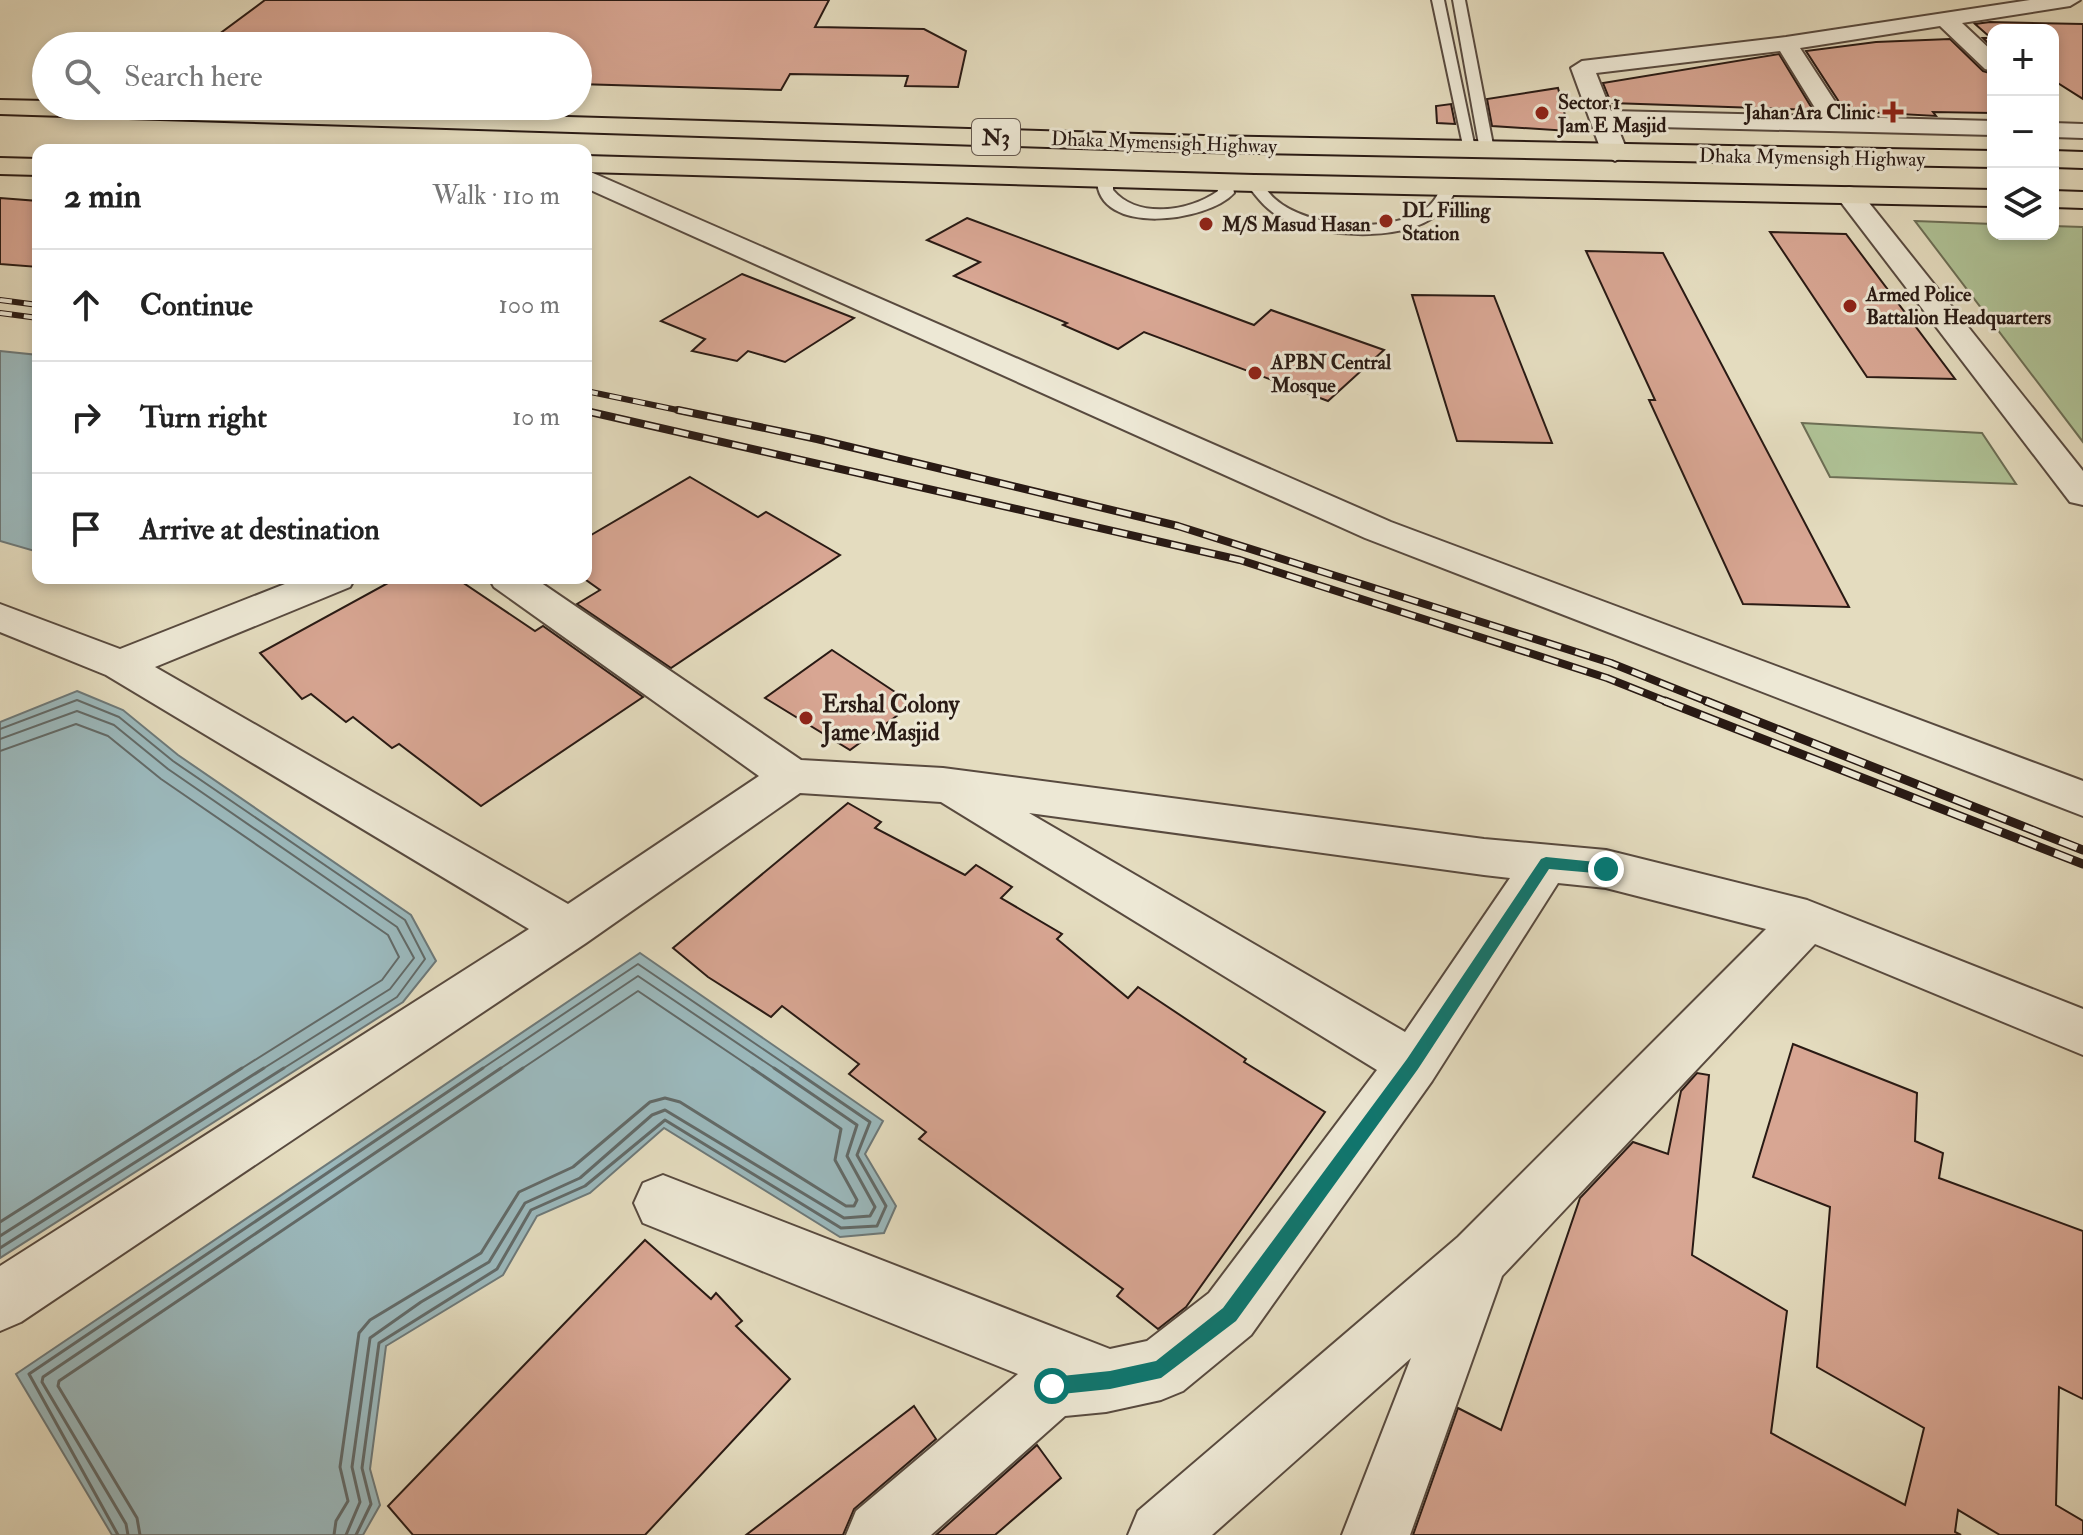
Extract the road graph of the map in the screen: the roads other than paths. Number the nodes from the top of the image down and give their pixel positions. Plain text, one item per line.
1 (1438, 0) edge
2 (1459, 0) edge
3 (2070, 0) edge
4 (1947, 21) junction
5 (1786, 44) junction
6 (1987, 58) edge
7 (0, 107) edge
8 (32, 108) edge
9 (1603, 118) junction
10 (447, 120) edge
11 (1837, 124) junction
12 (1987, 128) edge
13 (1479, 150) junction
14 (0, 152) edge
15 (32, 153) edge
16 (1615, 153) junction
17 (1987, 159) edge
18 (2059, 159) edge
19 (2083, 160) edge
20 (592, 164) edge
21 (0, 166) edge
22 (32, 167) edge
23 (683, 167) junction
24 (592, 175) edge
25 (592, 179) edge
26 (1254, 183) junction
27 (1450, 186) junction
28 (1849, 195) junction
29 (1987, 198) edge
30 (2059, 199) edge
31 (2083, 200) edge
32 (2083, 494) edge
33 (321, 584) edge
34 (517, 584) edge
35 (0, 617) edge
36 (120, 665) junction
37 (792, 776) junction
38 (943, 785) junction
39 (2083, 799) edge
40 (1546, 863) junction
41 (1807, 920) junction
42 (569, 929) junction
43 (2083, 1032) edge
44 (1413, 1064) junction
45 (663, 1203) dead end
46 (1479, 1258) junction
47 (0, 1301) edge
48 (1110, 1380) junction
49 (880, 1535) edge
50 (1162, 1535) edge
51 (1376, 1535) edge

1 - 13 lane
2 - 13 lane
3 - 4 street
4 - 5 street
4 - 6 street
5 - 9 street
5 - 11 street
7 - 8 highway, Dhaka Mymensigh Highway / N3
9 - 11 street
9 - 16 street
10 - 13 highway, Dhaka Mymensigh Highway / N3
11 - 12 street
13 - 16 highway, Dhaka Mymensigh Highway / N3
14 - 15 highway
16 - 17 highway, Dhaka Mymensigh Highway / N3
18 - 19 highway
20 - 23 highway, Dhaka Mymensigh Highway / N3
21 - 22 highway
23 - 24 highway
23 - 26 highway, Dhaka Mymensigh Highway / N3
25 - 39 street
26 - 27 highway, Dhaka Mymensigh Highway / N3
26 - 27 lane
27 - 28 highway, Dhaka Mymensigh Highway / N3
28 - 29 highway, Dhaka Mymensigh Highway / N3
28 - 32 street
30 - 31 highway
33 - 36 street
34 - 37 street
35 - 36 street
36 - 42 street
37 - 38 street
37 - 42 street
38 - 40 street
38 - 44 street
40 - 41 street
40 - 44 street
41 - 43 street
41 - 46 street
42 - 47 street
44 - 48 street
45 - 48 street
46 - 50 street
46 - 51 street
48 - 49 street

